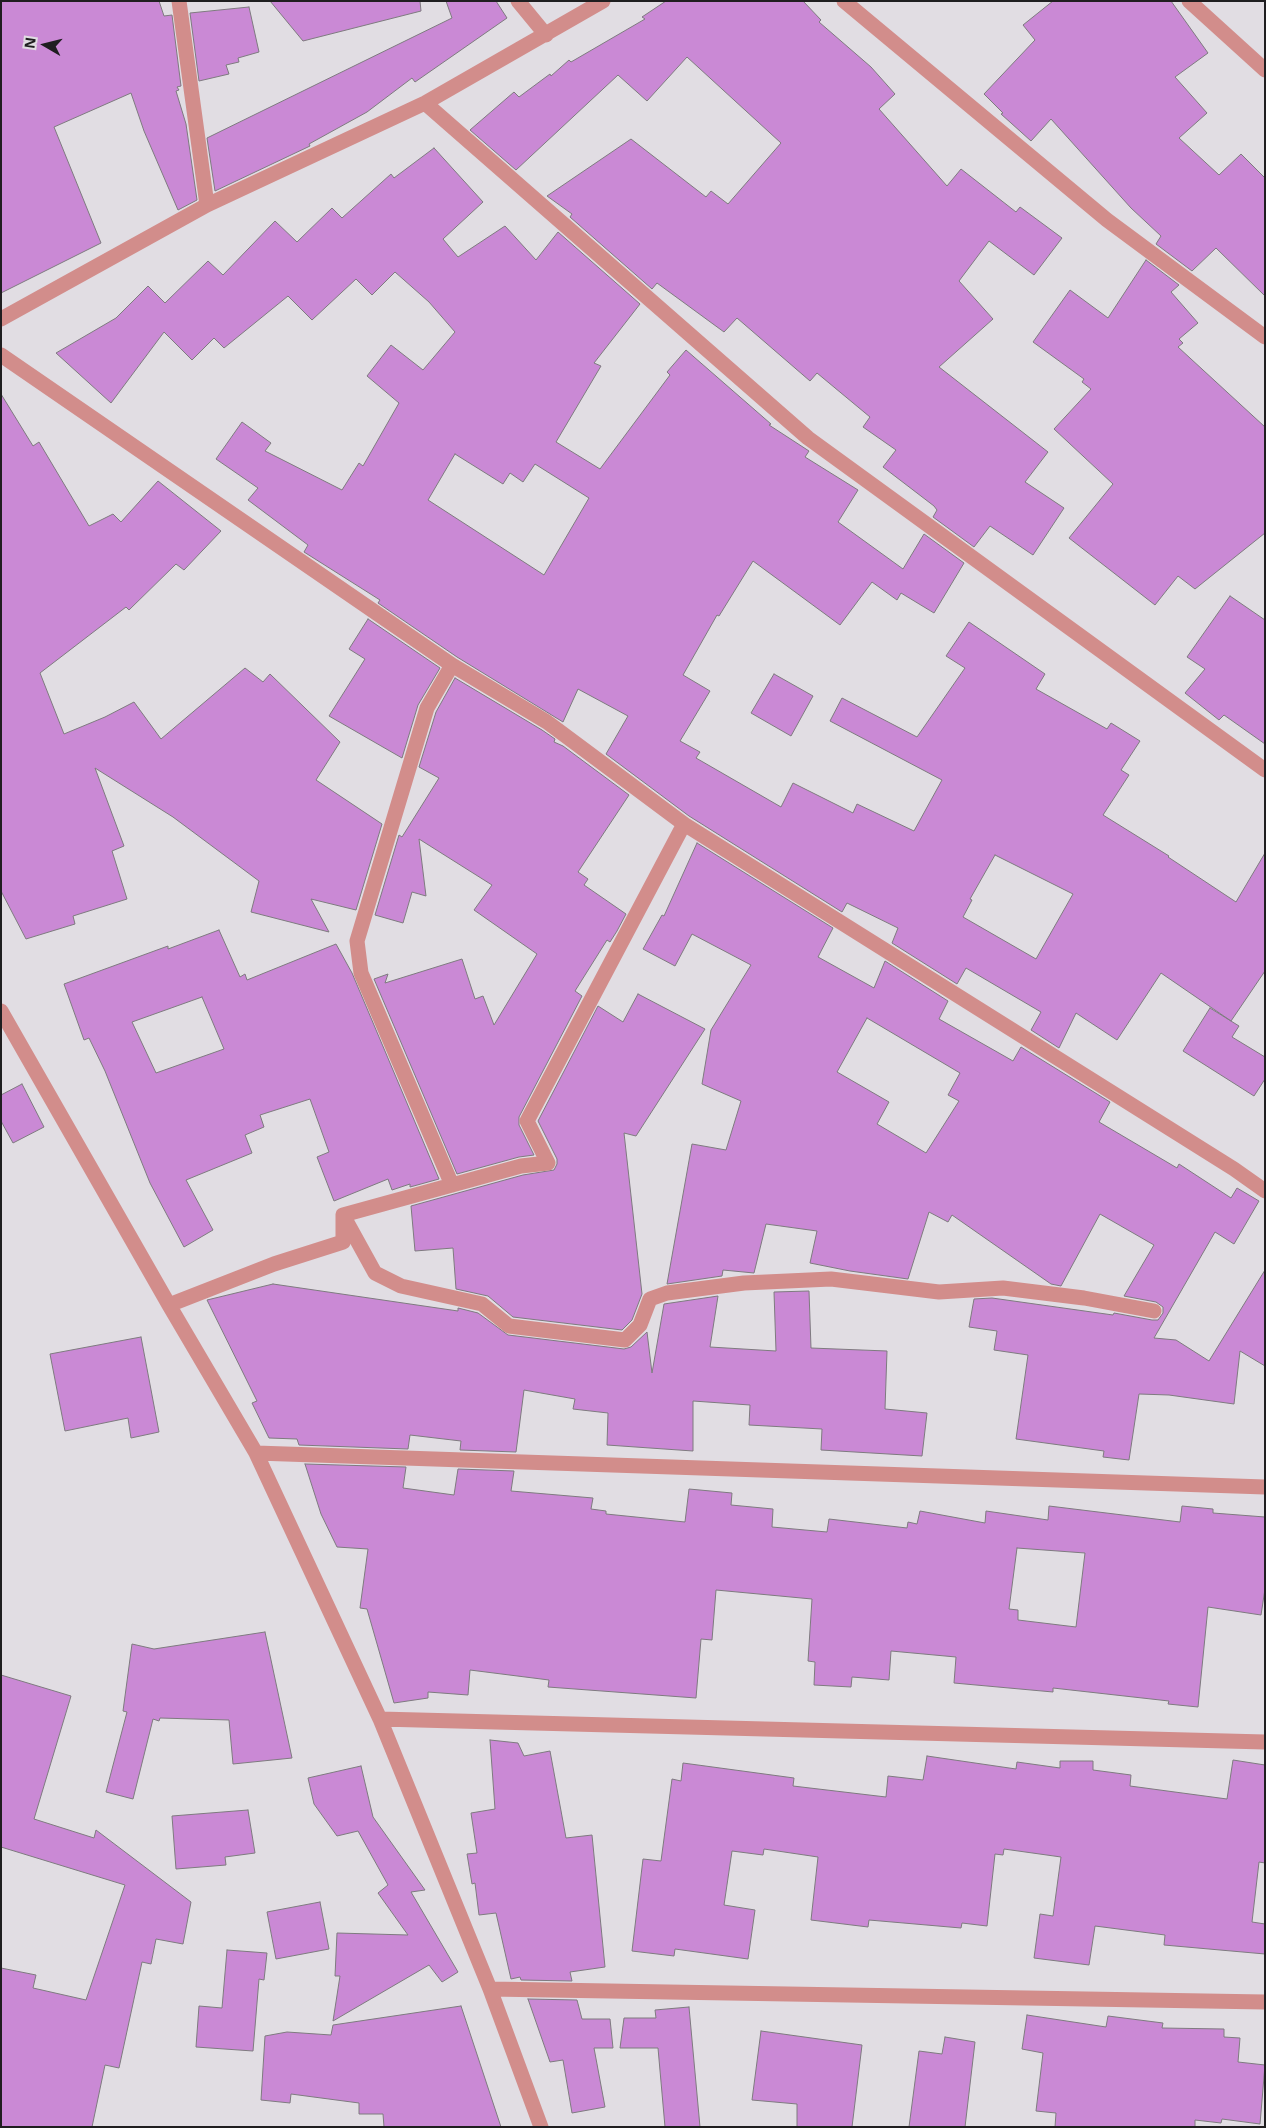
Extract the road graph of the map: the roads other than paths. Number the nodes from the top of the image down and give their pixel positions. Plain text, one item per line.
1 (179, 1) edge
2 (518, 1) edge
3 (603, 1) edge
4 (844, 1) edge
5 (1189, 1) edge
6 (546, 36) junction
7 (1265, 70) edge
8 (425, 103) junction
9 (207, 205) junction
10 (1, 319) edge
11 (1265, 337) edge
12 (1, 355) edge
13 (452, 665) junction
14 (1265, 770) edge
15 (684, 824) junction
16 (1, 1011) edge
17 (452, 1185) junction
18 (1265, 1191) edge
19 (343, 1215) junction
20 (169, 1306) junction
21 (1154, 1311) dead end
22 (256, 1453) junction
23 (1265, 1487) edge
24 (380, 1720) junction
25 (1265, 1742) edge
26 (490, 1989) junction
27 (1265, 2002) edge
28 (541, 2127) edge

1 - 9 street
2 - 6 street
3 - 6 street
4 - 11 street
5 - 7 street
6 - 8 street
8 - 9 street
8 - 14 street
9 - 10 street
12 - 13 street
13 - 15 street
13 - 17 street
15 - 17 street
15 - 18 street
16 - 20 street
17 - 19 street
19 - 20 street
19 - 21 street
20 - 22 street
22 - 23 street
22 - 24 street
24 - 25 street
24 - 26 street
26 - 27 street
26 - 28 street

